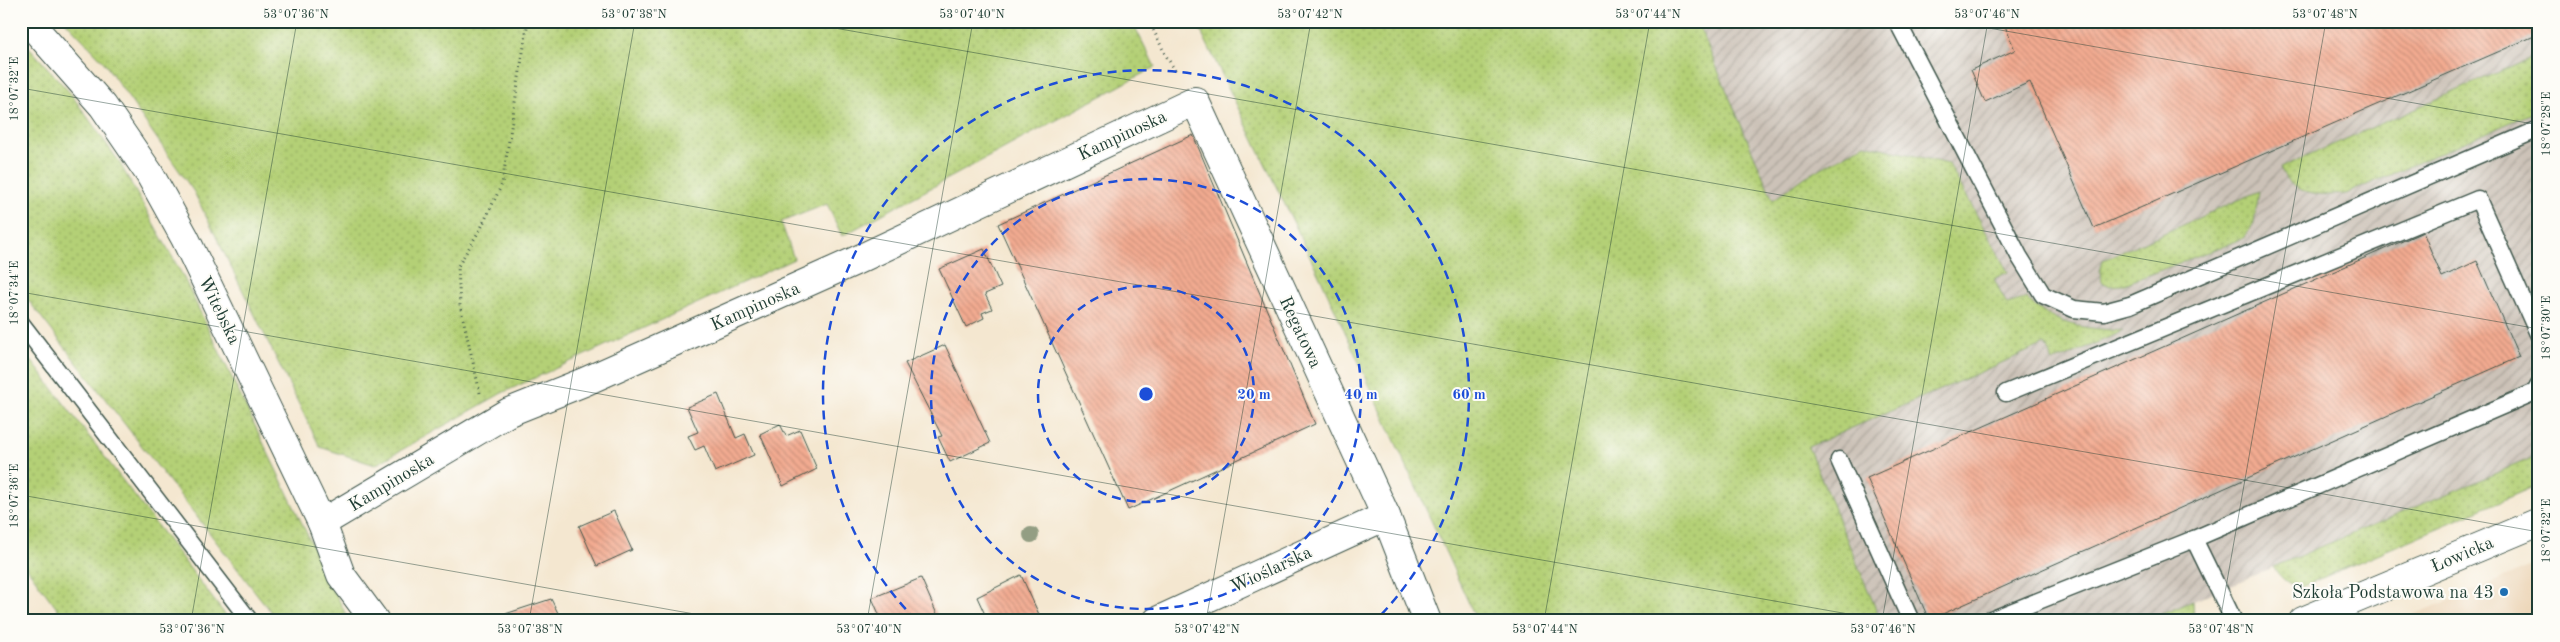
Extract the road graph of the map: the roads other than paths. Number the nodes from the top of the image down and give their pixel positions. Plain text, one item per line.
1 (28, 21) edge
2 (1897, 21) edge
3 (1195, 100) joint
4 (2539, 129) edge
5 (21, 323) edge
6 (2539, 336) edge
7 (2539, 385) edge
8 (2006, 393) dead end
9 (1839, 460) dead end
10 (1386, 516) junction
11 (2539, 522) edge
12 (322, 523) junction
13 (2194, 539) junction
14 (250, 621) edge
15 (375, 621) edge
16 (1157, 621) edge
17 (1427, 621) edge
18 (1910, 621) edge
19 (1988, 621) edge
20 (2234, 621) edge
21 (2303, 621) edge

1 - 12 street, Witebska
2 - 4 lane
3 - 10 street, Regatowa
3 - 12 street, Kampinoska
5 - 14 lane
6 - 8 lane
7 - 13 lane
9 - 18 lane
10 - 16 street, Wioślarska
10 - 17 street, Regatowa
11 - 21 street, Łowicka
12 - 15 street, Witebska
13 - 19 lane
13 - 20 lane

